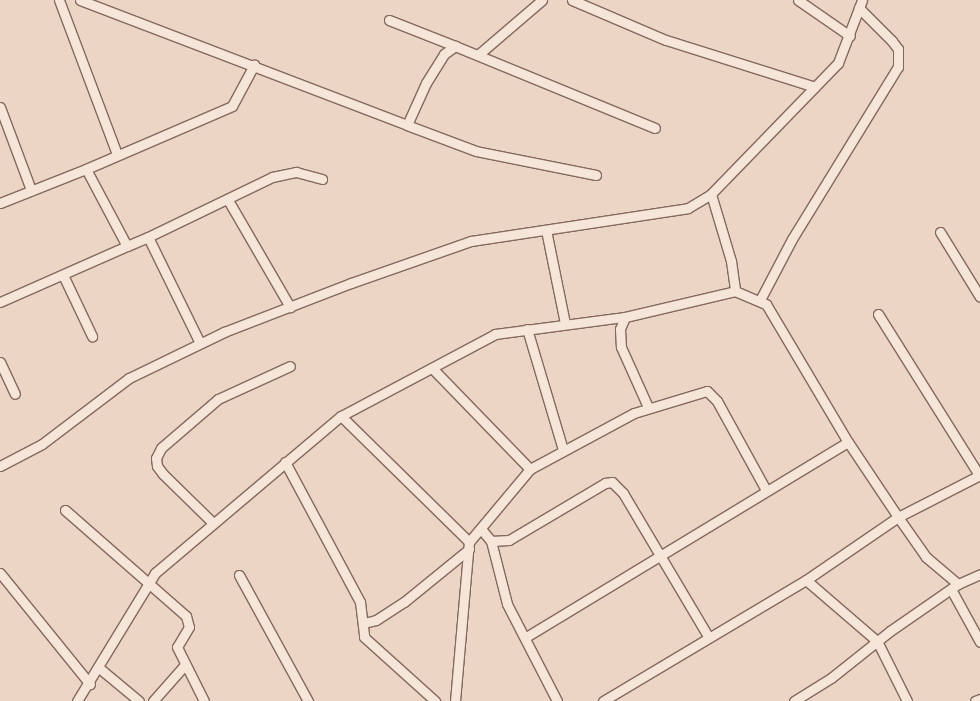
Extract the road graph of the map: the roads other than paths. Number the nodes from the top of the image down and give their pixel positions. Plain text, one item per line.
1 (59, 0) edge
2 (80, 0) edge
3 (542, 0) edge
4 (572, 0) edge
5 (798, 0) edge
6 (588, 3) edge
7 (860, 4) edge
8 (389, 20) dead end
9 (850, 36) junction
10 (455, 46) junction
11 (479, 54) junction
12 (254, 65) junction
13 (815, 87) junction
14 (0, 107) edge
15 (407, 125) junction
16 (655, 128) dead end
17 (117, 154) junction
18 (86, 169) junction
19 (596, 175) dead end
20 (322, 180) dead end
21 (31, 190) junction
22 (711, 194) junction
23 (228, 200) junction
24 (0, 203) edge
25 (546, 230) junction
26 (940, 232) dead end
27 (148, 237) junction
28 (127, 246) junction
29 (63, 275) junction
30 (735, 291) junction
31 (980, 297) edge
32 (760, 300) junction
33 (0, 302) edge
34 (290, 307) junction
35 (878, 314) dead end
36 (625, 317) junction
37 (564, 323) junction
38 (527, 329) junction
39 (92, 336) dead end
40 (200, 343) junction
41 (0, 362) edge
42 (290, 366) dead end
43 (432, 368) junction
44 (15, 394) dead end
45 (648, 408) junction
46 (341, 416) junction
47 (848, 442) junction
48 (563, 450) junction
49 (285, 462) junction
50 (0, 466) edge
51 (530, 469) junction
52 (980, 475) edge
53 (766, 490) junction
54 (65, 510) dead end
55 (898, 516) junction
56 (213, 523) junction
57 (481, 529) junction
58 (491, 541) junction
59 (469, 546) junction
60 (658, 557) junction
61 (0, 573) edge
62 (980, 574) edge
63 (239, 575) dead end
64 (806, 580) junction
65 (148, 582) junction
66 (955, 587) junction
67 (364, 623) junction
68 (708, 636) junction
69 (526, 637) junction
70 (877, 641) junction
71 (980, 642) edge
72 (98, 666) junction
73 (184, 666) junction
74 (90, 684) junction
75 (980, 699) edge
76 (77, 701) edge
77 (139, 701) edge
78 (153, 701) edge
79 (204, 701) edge
80 (308, 701) edge
81 (435, 701) edge
82 (456, 701) edge
83 (557, 701) edge
84 (603, 701) edge
85 (794, 701) edge
86 (906, 701) edge
87 (976, 701) edge

1 - 17 street
2 - 12 street
3 - 11 street
4 - 6 street
5 - 9 street
6 - 13 street
7 - 9 street
7 - 32 street
8 - 10 street
9 - 13 street
10 - 11 street
10 - 15 street
11 - 16 street
12 - 15 street
12 - 17 street
13 - 22 street
14 - 21 street
15 - 19 street
17 - 18 street
18 - 21 street
18 - 28 street
20 - 23 street
21 - 24 street
22 - 25 street
22 - 30 street
23 - 27 street
23 - 34 street
25 - 34 street
25 - 37 street
26 - 31 street
27 - 28 street
27 - 40 street
28 - 29 street
29 - 33 street
29 - 39 street
30 - 32 street
30 - 36 street
32 - 47 street
34 - 40 street
35 - 52 street
36 - 37 street
36 - 45 street
37 - 38 street
38 - 43 street
38 - 48 street
40 - 50 street
41 - 44 street
42 - 56 street
43 - 46 street
43 - 51 street
45 - 48 street
45 - 53 street
46 - 49 street
46 - 59 street
47 - 53 street
47 - 55 street
48 - 51 street
49 - 56 street
49 - 67 street
51 - 57 street
52 - 55 street
53 - 60 street
54 - 65 street
55 - 64 street
55 - 66 street
56 - 65 street
57 - 58 street
57 - 59 street
58 - 60 street
58 - 69 street
59 - 67 street
59 - 82 street
60 - 68 street
60 - 69 street
61 - 74 street
62 - 66 street
63 - 80 street
64 - 68 street
64 - 70 street
65 - 72 street
65 - 73 street
66 - 70 street
66 - 71 street
67 - 81 street
68 - 84 street
69 - 83 street
70 - 85 street
70 - 86 street
72 - 74 street
72 - 77 street
73 - 78 street
73 - 79 street
74 - 76 street
75 - 87 street

